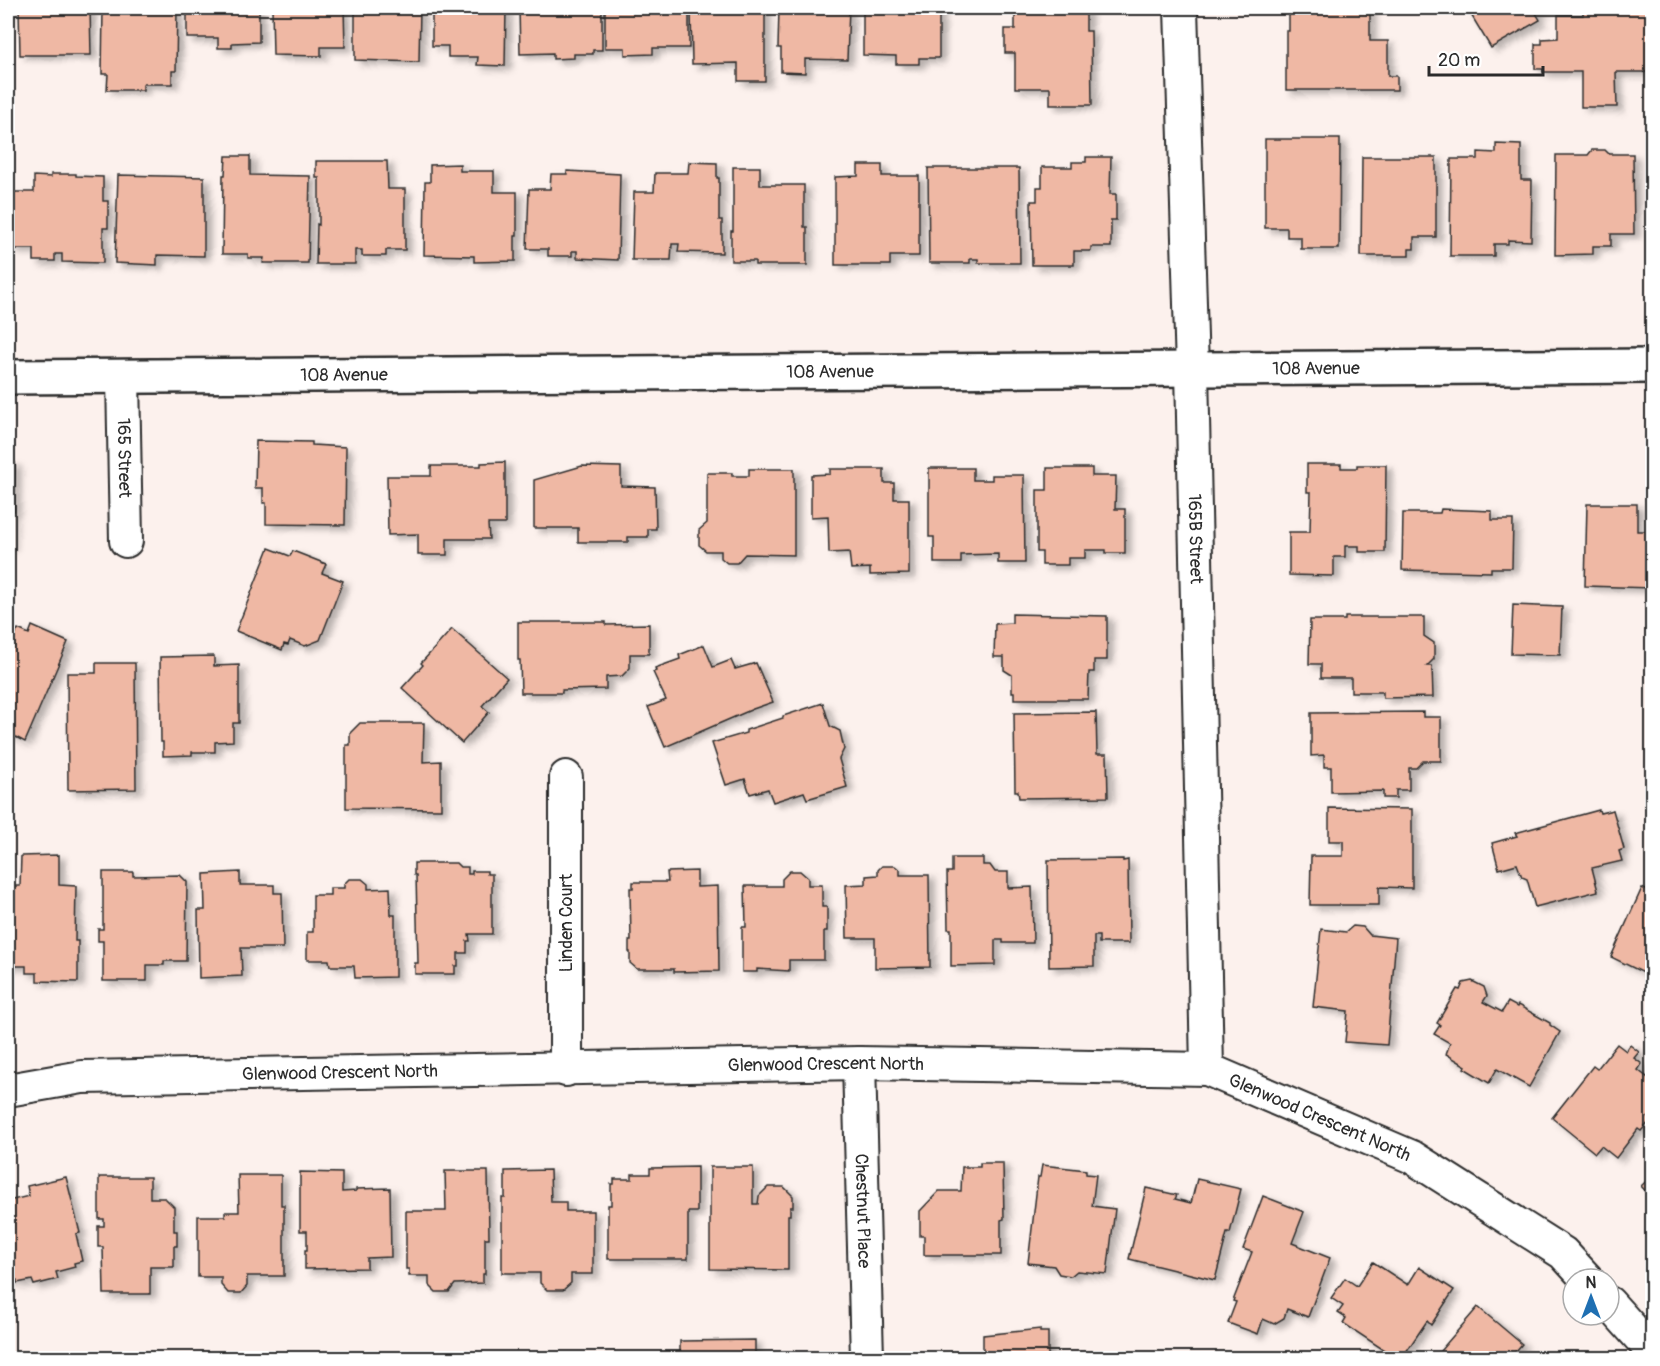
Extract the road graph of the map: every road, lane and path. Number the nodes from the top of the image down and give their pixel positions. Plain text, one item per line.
1 (1181, 8) edge
2 (1653, 366) edge
3 (1192, 370) junction
4 (8, 376) edge
5 (123, 376) junction
6 (126, 541) dead end
7 (566, 777) dead end
8 (859, 1063) junction
9 (1207, 1069) junction
10 (566, 1070) junction
11 (8, 1090) edge
12 (1576, 1267) edge
13 (1621, 1316) edge
14 (1653, 1351) edge
15 (867, 1359) edge

1 - 3 street, 165B Street
2 - 3 street, 108 Avenue
3 - 5 street, 108 Avenue
3 - 9 street, 165B Street
4 - 5 street, 108 Avenue
5 - 6 street, 165 Street
7 - 10 street, Linden Court
8 - 9 street, Glenwood Crescent North
8 - 10 street, Glenwood Crescent North
8 - 15 street, Chestnut Place
9 - 12 street, Glenwood Crescent North
10 - 11 street, Glenwood Crescent North
13 - 14 street

